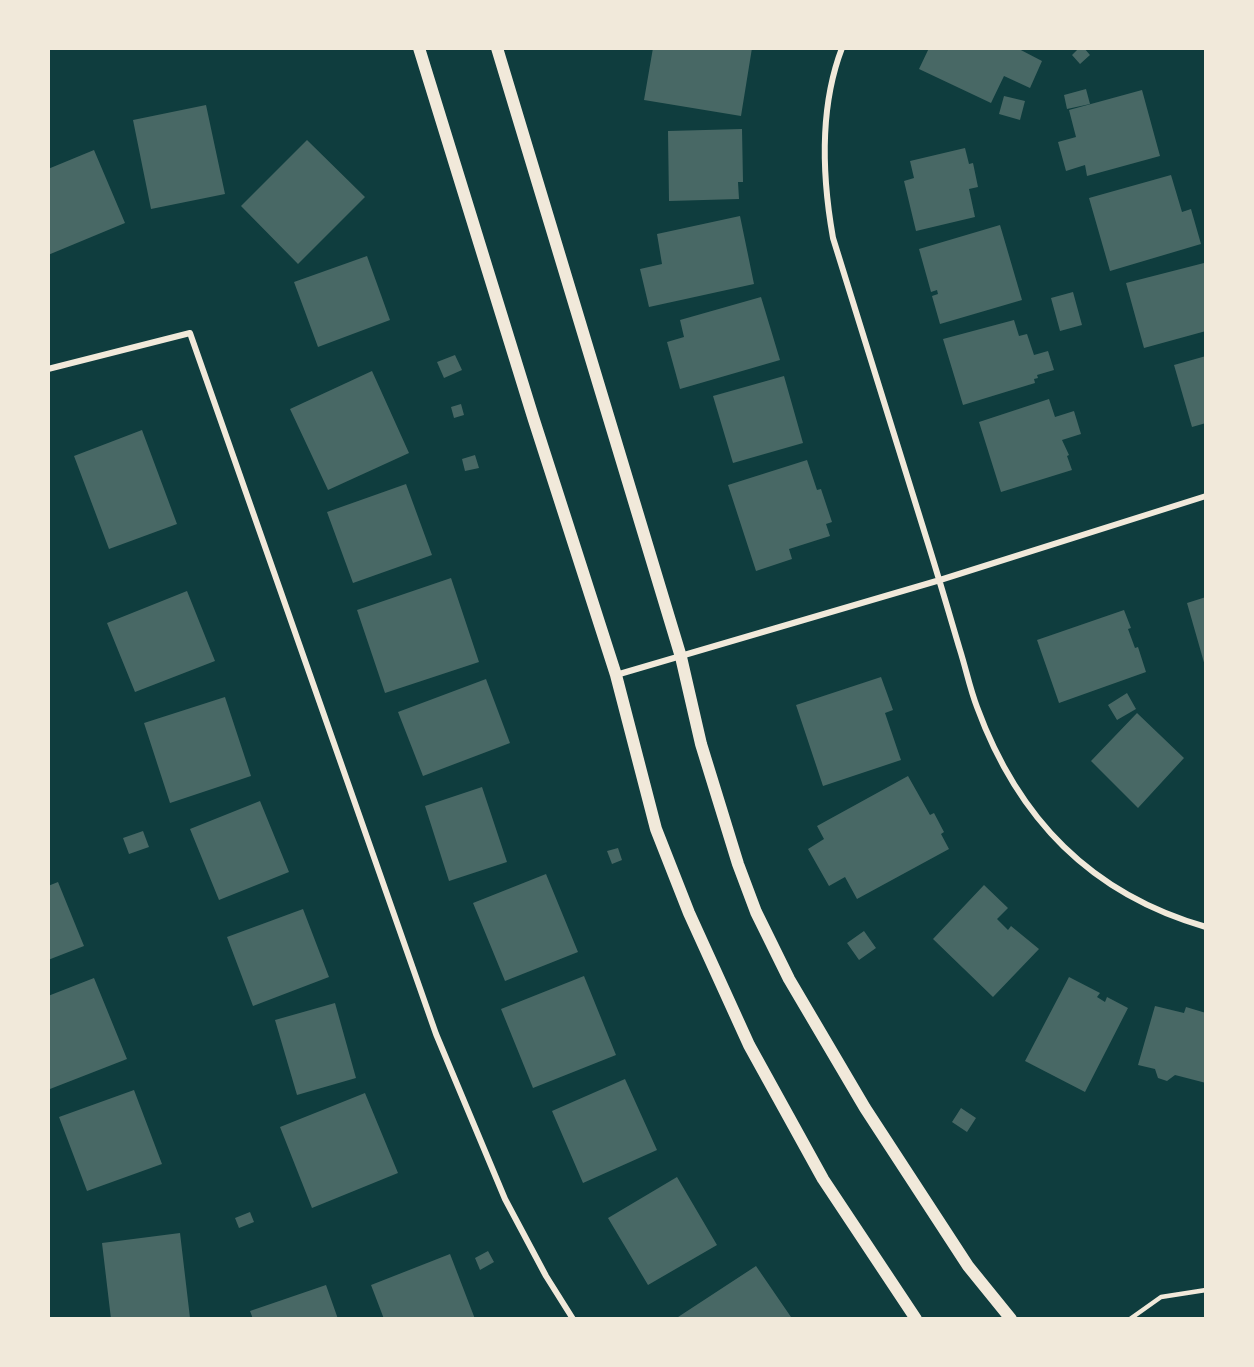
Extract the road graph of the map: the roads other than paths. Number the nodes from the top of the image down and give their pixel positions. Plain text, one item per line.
1 (419, 48) edge
2 (497, 48) edge
3 (842, 48) edge
4 (48, 369) edge
5 (1206, 496) edge
6 (940, 580) junction
7 (681, 657) junction
8 (616, 675) junction
9 (1206, 927) edge
10 (1206, 1290) edge
11 (573, 1319) edge
12 (916, 1319) edge
13 (1011, 1319) edge
14 (1130, 1319) edge

1 - 8 main road
2 - 7 main road
3 - 6 street
4 - 11 street
5 - 6 street
6 - 7 street
6 - 9 street
7 - 8 street
7 - 13 main road
8 - 12 main road
10 - 14 lane

